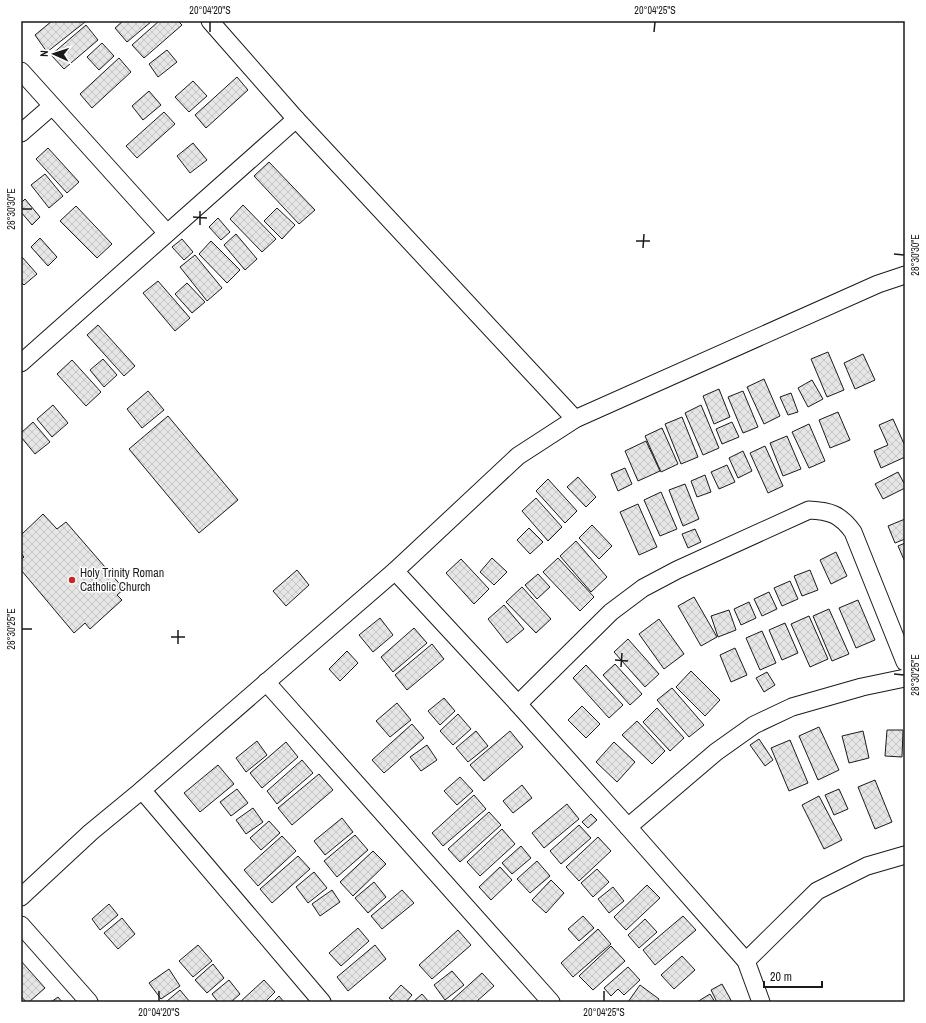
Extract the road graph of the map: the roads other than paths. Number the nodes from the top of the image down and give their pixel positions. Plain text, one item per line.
1 (210, 21) edge
2 (21, 71) edge
3 (52, 106) junction
4 (296, 119) junction
5 (21, 133) edge
6 (167, 233) junction
7 (905, 275) edge
8 (21, 363) edge
9 (575, 418) junction
10 (395, 571) junction
11 (905, 662) edge
12 (905, 678) edge
13 (266, 682) junction
14 (518, 704) junction
15 (142, 790) junction
16 (628, 826) junction
17 (905, 855) edge
18 (21, 897) edge
19 (21, 925) edge
20 (746, 961) junction
21 (89, 1002) edge
22 (322, 1002) edge
23 (551, 1002) edge
24 (761, 1002) edge

1 - 4 street
2 - 3 street
3 - 5 street
3 - 6 street
4 - 6 street
4 - 9 street
6 - 8 street
7 - 9 street
9 - 10 street
10 - 13 street
10 - 14 street
11 - 14 street
12 - 16 street
13 - 15 street
13 - 23 street
14 - 16 street
15 - 18 street
15 - 22 street
16 - 20 street
17 - 20 street
19 - 21 street
20 - 24 street

